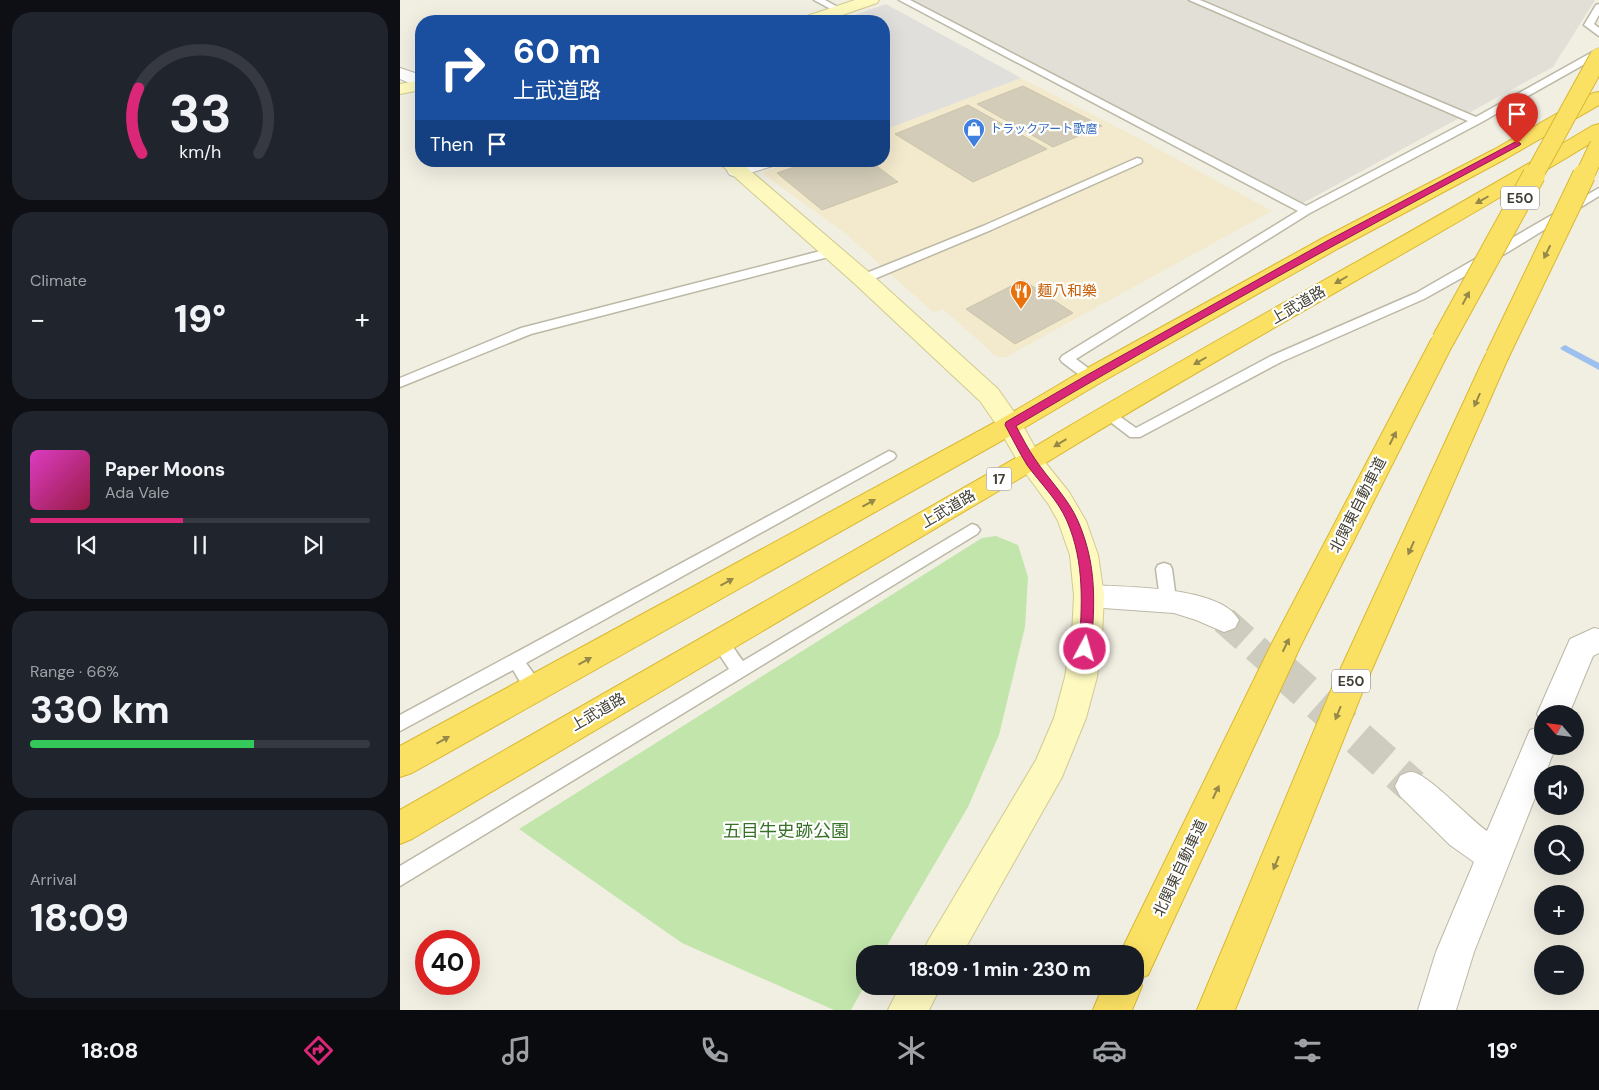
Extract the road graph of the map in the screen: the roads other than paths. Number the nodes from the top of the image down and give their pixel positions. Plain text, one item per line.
1 (818, 0) edge
2 (871, 0) edge
3 (903, 0) edge
4 (1194, 0) edge
5 (1599, 7) edge
6 (842, 11) junction
7 (829, 15) edge
8 (1599, 33) edge
9 (1599, 52) edge
10 (1599, 57) edge
11 (400, 73) edge
12 (415, 79) edge
13 (415, 85) edge
14 (400, 89) edge
15 (1595, 98) edge
16 (1476, 121) junction
17 (1599, 130) edge
18 (1599, 144) edge
19 (1137, 161) dead end
20 (733, 167) edge
21 (1515, 181) junction
22 (1599, 191) edge
23 (1306, 211) junction
24 (832, 252) junction
25 (863, 279) junction
26 (1091, 377) junction
27 (400, 383) edge
28 (1107, 414) junction
29 (1010, 425) junction
30 (889, 456) dead end
31 (1030, 461) junction
32 (972, 530) dead end
33 (1164, 569) dead end
34 (1089, 596) junction
35 (1168, 599) junction
36 (1224, 620) tunnel mouth
37 (1599, 641) edge
38 (718, 642) junction
39 (516, 662) junction
40 (740, 670) junction
41 (535, 688) junction
42 (1557, 705) edge
43 (400, 724) edge
44 (1536, 755) edge
45 (400, 763) edge
46 (1412, 786) tunnel mouth
47 (400, 828) edge
48 (1494, 856) junction
49 (400, 877) edge
50 (946, 945) edge
51 (1143, 945) edge
52 (916, 995) edge
53 (1119, 995) edge
54 (907, 1010) edge
55 (1112, 1010) edge
56 (1216, 1010) edge
57 (1437, 1010) edge

1 - 6 lane
2 - 6 street
3 - 23 lane
4 - 16 lane
5 - 8 lane
6 - 7 street
9 - 16 lane
51 -> 10 highway, 北関東自動車道 / E50, bridge
11 - 12 street
13 - 14 street
15 - 26 highway
16 - 23 lane
17 - 21 highway, 上武道路 / 17
18 - 21 highway
18 -> 56 highway, E50, bridge
19 - 25 lane
20 - 24 street
21 -> 28 highway, 上武道路 / 17
22 - 28 lane
23 - 26 lane
24 - 25 street
24 - 27 lane
25 - 29 street
26 - 29 highway
28 -> 31 highway, 上武道路 / 17
29 - 31 street
41 -> 29 highway
30 - 39 lane
31 - 34 street
31 - 38 highway, 上武道路 / 17
32 - 40 lane
33 - 35 lane
34 - 35 street
34 - 50 street
35 - 36 street
37 - 42 street
38 - 40 lane
38 - 47 highway, 上武道路 / 17
39 - 41 lane
39 - 43 lane
40 - 49 lane
45 -> 41 highway
44 - 48 street
46 - 48 street
48 - 57 street
52 - 54 street
53 - 55 highway

